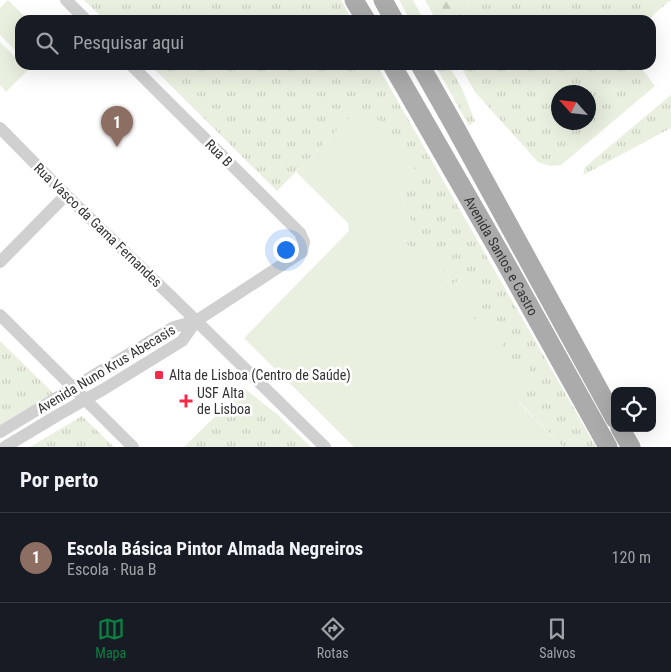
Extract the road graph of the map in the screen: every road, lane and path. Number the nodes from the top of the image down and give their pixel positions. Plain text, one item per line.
1 (66, 0) edge
2 (354, 0) edge
3 (383, 0) edge
4 (81, 15) edge
5 (363, 15) edge
6 (391, 15) edge
7 (136, 70) edge
8 (395, 70) edge
9 (423, 70) edge
10 (0, 128) edge
11 (66, 195) junction
12 (0, 262) edge
13 (0, 315) edge
14 (196, 321) junction
15 (73, 388) junction
16 (86, 400) junction
17 (611, 411) edge
18 (0, 432) edge
19 (622, 432) edge
20 (5, 447) edge
21 (133, 447) edge
22 (325, 447) edge
23 (608, 447) edge
24 (631, 447) edge

1 - 4 street
2 - 5 main road
3 - 6 main road
7 - 14 street, Rua B
8 - 23 main road, Avenida Santos e Castro
9 - 17 main road, Avenida Santos e Castro
10 - 11 street, Rua Vasco da Gama Fernandes
11 - 12 street
11 - 14 street, Rua Vasco da Gama Fernandes
13 - 15 street
14 - 15 street, Avenida Nuno Krus Abecasis
14 - 16 street, Avenida Nuno Krus Abecasis
14 - 22 street, Rua Vasco da Gama Fernandes
15 - 16 street
15 - 18 street, Avenida Nuno Krus Abecasis
16 - 20 street, Avenida Nuno Krus Abecasis
16 - 21 street
19 - 24 main road

